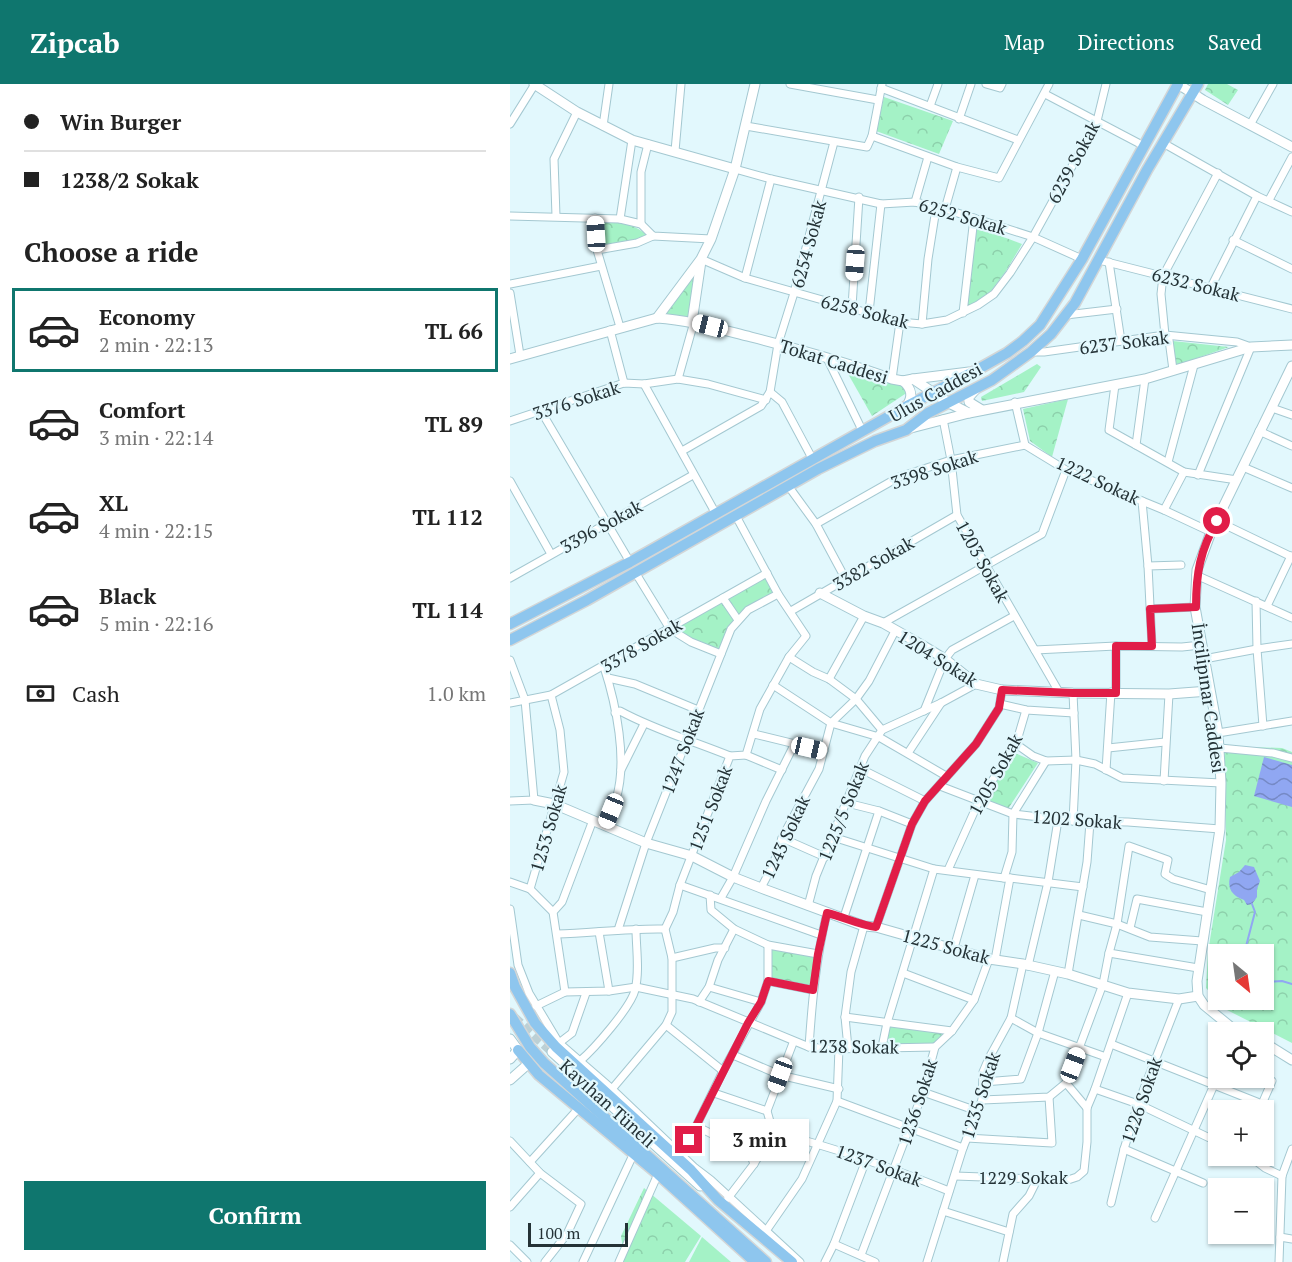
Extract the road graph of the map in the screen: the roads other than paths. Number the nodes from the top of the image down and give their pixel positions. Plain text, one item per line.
1 (534, 84) edge
2 (609, 84) edge
3 (681, 84) edge
4 (755, 84) edge
5 (790, 84) edge
6 (938, 84) edge
7 (971, 84) edge
8 (986, 84) edge
9 (1002, 84) edge
10 (1049, 84) edge
11 (1106, 84) edge
12 (1178, 84) edge
13 (1273, 84) edge
14 (882, 86) edge
15 (1195, 89) edge
16 (1045, 94) junction
17 (878, 100) junction
18 (930, 106) junction
19 (578, 112) junction
20 (959, 118) junction
21 (1097, 121) junction
22 (510, 124) edge
23 (1250, 125) junction
24 (603, 126) junction
25 (746, 126) junction
26 (872, 136) junction
27 (1018, 140) junction
28 (632, 141) junction
29 (834, 142) junction
30 (1163, 143) junction
31 (648, 144) junction
32 (1144, 146) junction
33 (1292, 147) edge
34 (675, 151) junction
35 (927, 157) junction
36 (1292, 157) edge
37 (957, 167) junction
38 (735, 169) junction
39 (1218, 173) junction
40 (771, 179) junction
41 (822, 189) junction
42 (1257, 196) junction
43 (859, 198) junction
44 (1269, 200) junction
45 (915, 202) junction
46 (881, 204) junction
47 (936, 209) junction
48 (945, 209) junction
49 (1292, 212) edge
50 (510, 216) edge
51 (556, 216) junction
52 (595, 218) junction
53 (974, 218) junction
54 (620, 219) junction
55 (641, 224) junction
56 (653, 236) junction
57 (1033, 237) junction
58 (711, 239) junction
59 (1233, 240) junction
60 (597, 250) junction
61 (701, 259) junction
62 (1082, 259) junction
63 (1104, 261) junction
64 (601, 266) junction
65 (1292, 269) edge
66 (1163, 276) junction
67 (745, 278) junction
68 (510, 284) edge
69 (1210, 289) junction
70 (510, 293) edge
71 (794, 293) junction
72 (852, 307) junction
73 (1117, 309) junction
74 (1292, 309) edge
75 (869, 312) junction
76 (963, 313) junction
77 (1066, 315) junction
78 (657, 318) junction
79 (693, 322) junction
80 (900, 322) junction
81 (922, 324) junction
82 (621, 327) junction
83 (610, 330) junction
84 (1165, 335) junction
85 (1121, 341) junction
86 (778, 344) junction
87 (1292, 345) edge
88 (1251, 346) junction
89 (1031, 352) junction
90 (515, 357) edge
91 (827, 358) junction
92 (1194, 365) junction
93 (1292, 366) edge
94 (1173, 370) junction
95 (975, 371) junction
96 (1145, 378) junction
97 (678, 379) junction
98 (892, 379) junction
99 (914, 379) junction
100 (903, 381) junction
101 (624, 383) junction
102 (644, 384) junction
103 (1115, 385) junction
104 (979, 387) junction
105 (770, 392) junction
106 (935, 392) junction
107 (766, 400) junction
108 (1015, 402) junction
109 (949, 403) junction
110 (907, 406) junction
111 (1272, 408) junction
112 (982, 410) junction
113 (541, 411) junction
114 (969, 413) junction
115 (1292, 415) edge
116 (943, 419) junction
117 (510, 421) edge
118 (862, 430) junction
119 (906, 430) junction
120 (1260, 431) junction
121 (1025, 445) junction
122 (1136, 445) junction
123 (1292, 446) edge
124 (682, 451) junction
125 (812, 458) junction
126 (951, 460) junction
127 (1168, 462) junction
128 (1243, 466) junction
129 (1066, 470) junction
130 (1184, 472) junction
131 (693, 475) junction
132 (1198, 475) junction
133 (1237, 480) junction
134 (510, 481) edge
135 (789, 487) junction
136 (1292, 489) edge
137 (513, 493) edge
138 (1142, 501) junction
139 (1164, 510) junction
140 (716, 514) junction
141 (957, 515) junction
142 (736, 516) junction
143 (1217, 521) junction
144 (607, 523) junction
145 (816, 524) junction
146 (1210, 532) junction
147 (551, 554) junction
148 (1291, 556) edge
149 (985, 565) junction
150 (1181, 565) dead end
151 (1148, 566) junction
152 (633, 567) junction
153 (767, 573) junction
154 (1197, 575) junction
155 (510, 578) edge
156 (845, 578) junction
157 (820, 593) junction
158 (778, 594) junction
159 (723, 598) junction
160 (1256, 601) junction
161 (1267, 606) junction
162 (1196, 607) junction
163 (1150, 609) junction
164 (791, 611) junction
165 (864, 616) junction
166 (1014, 616) junction
167 (1292, 618) edge
168 (738, 621) junction
169 (883, 623) junction
170 (510, 624) edge
171 (670, 629) junction
172 (895, 631) junction
173 (510, 640) edge
174 (1292, 644) edge
175 (1201, 645) junction
176 (1116, 646) junction
177 (1152, 646) junction
178 (1257, 649) junction
179 (1035, 650) junction
180 (721, 654) junction
181 (789, 657) junction
182 (945, 659) junction
183 (1204, 659) junction
184 (510, 660) edge
185 (604, 667) junction
186 (608, 678) junction
187 (829, 679) junction
188 (976, 684) junction
189 (773, 685) junction
190 (1002, 690) junction
191 (1209, 691) junction
192 (1059, 692) junction
193 (1114, 692) junction
194 (1073, 693) junction
195 (1169, 694) junction
196 (551, 695) junction
197 (856, 699) junction
198 (525, 700) junction
199 (510, 704) edge
200 (941, 704) junction
201 (1000, 704) junction
202 (698, 710) junction
203 (1026, 710) junction
204 (924, 711) junction
205 (615, 713) junction
206 (1074, 713) junction
207 (1292, 721) edge
208 (831, 723) junction
209 (644, 724) junction
210 (1263, 726) junction
211 (880, 733) junction
212 (1218, 733) junction
213 (754, 734) junction
214 (687, 738) junction
215 (1165, 742) junction
216 (1016, 744) junction
217 (794, 745) junction
218 (1108, 748) junction
219 (1220, 748) junction
220 (824, 752) junction
221 (908, 753) junction
222 (746, 755) junction
223 (730, 756) junction
224 (1292, 758) edge
225 (1076, 760) junction
226 (1046, 761) junction
227 (861, 769) junction
228 (782, 770) junction
229 (1106, 770) junction
230 (620, 774) junction
231 (946, 776) junction
232 (1164, 781) junction
233 (1221, 783) junction
234 (940, 786) junction
235 (534, 800) junction
236 (510, 801) edge
237 (925, 801) junction
238 (979, 801) junction
239 (847, 803) junction
240 (554, 804) junction
241 (879, 811) junction
242 (1013, 814) junction
243 (593, 820) junction
244 (1058, 820) junction
245 (1072, 821) junction
246 (1090, 822) junction
247 (912, 824) junction
248 (605, 825) junction
249 (1220, 830) junction
250 (833, 837) junction
251 (782, 838) junction
252 (646, 843) junction
253 (866, 849) junction
254 (692, 856) junction
255 (825, 857) junction
256 (901, 858) junction
257 (934, 869) junction
258 (948, 870) junction
259 (975, 875) junction
260 (733, 877) junction
261 (1007, 878) junction
262 (510, 882) edge
263 (1048, 882) junction
264 (681, 885) junction
265 (1083, 886) junction
266 (761, 888) junction
267 (530, 889) junction
268 (1211, 890) junction
269 (710, 895) junction
270 (720, 898) junction
271 (808, 906) junction
272 (510, 909) edge
273 (553, 912) junction
274 (1207, 912) junction
275 (827, 913) junction
276 (1080, 915) junction
277 (844, 918) junction
278 (1118, 924) junction
279 (864, 926) junction
280 (876, 927) junction
281 (636, 928) junction
282 (734, 928) junction
283 (1130, 928) junction
284 (665, 929) junction
285 (618, 930) junction
286 (599, 932) junction
287 (557, 934) junction
288 (821, 935) junction
289 (913, 937) junction
290 (1202, 941) junction
291 (768, 945) junction
292 (724, 948) junction
293 (954, 948) junction
294 (1109, 953) junction
295 (818, 954) junction
296 (672, 958) junction
297 (992, 960) junction
298 (1026, 965) junction
299 (1198, 968) junction
300 (1055, 971) junction
301 (510, 973) edge
302 (903, 973) junction
303 (1068, 974) junction
304 (768, 981) junction
305 (1103, 984) junction
306 (636, 987) junction
307 (709, 987) junction
308 (813, 990) junction
309 (609, 991) junction
310 (565, 992) junction
311 (586, 993) junction
312 (1128, 993) junction
313 (671, 995) junction
314 (1198, 996) junction
315 (1179, 999) junction
316 (974, 1000) junction
317 (699, 1002) junction
318 (761, 1002) junction
319 (536, 1006) junction
320 (510, 1014) edge
321 (845, 1017) junction
322 (1011, 1018) junction
323 (1225, 1022) edge
324 (748, 1023) junction
325 (887, 1023) junction
326 (666, 1025) junction
327 (952, 1031) junction
328 (1038, 1033) junction
329 (510, 1039) edge
330 (794, 1042) junction
331 (559, 1043) junction
332 (1111, 1044) junction
333 (1080, 1046) junction
334 (809, 1047) junction
335 (882, 1047) junction
336 (935, 1047) junction
337 (839, 1048) junction
338 (848, 1048) junction
339 (1274, 1049) edge
340 (552, 1052) tunnel mouth
341 (513, 1054) edge
342 (733, 1055) junction
343 (1106, 1057) junction
344 (580, 1060) junction
345 (1292, 1060) edge
346 (1154, 1061) junction
347 (528, 1064) junction
348 (723, 1071) junction
349 (780, 1075) junction
350 (510, 1080) edge
351 (984, 1082) junction
352 (1066, 1083) junction
353 (1208, 1084) edge
354 (1212, 1088) edge
355 (1218, 1088) edge
356 (612, 1089) junction
357 (838, 1089) junction
358 (1095, 1089) junction
359 (923, 1092) junction
360 (714, 1093) junction
361 (1049, 1096) junction
362 (982, 1100) junction
363 (1251, 1100) edge
364 (837, 1101) junction
365 (1138, 1104) junction
366 (1087, 1108) junction
367 (578, 1109) junction
368 (767, 1111) junction
369 (977, 1111) junction
370 (696, 1126) junction
371 (910, 1127) junction
372 (1192, 1131) junction
373 (773, 1132) junction
374 (967, 1138) junction
375 (1208, 1138) edge
376 (510, 1141) edge
377 (817, 1143) junction
378 (963, 1148) junction
379 (1124, 1149) junction
380 (1292, 1149) edge
381 (633, 1155) junction
382 (682, 1155) junction
383 (866, 1160) junction
384 (530, 1162) junction
385 (754, 1164) junction
386 (1262, 1166) edge
387 (894, 1169) junction
388 (1175, 1172) junction
389 (540, 1173) junction
390 (658, 1174) junction
391 (955, 1176) junction
392 (1282, 1176) junction
393 (1037, 1180) junction
394 (1203, 1183) dead end
395 (1282, 1185) junction
396 (1292, 1187) edge
397 (949, 1191) junction
398 (723, 1199) junction
399 (1111, 1203) dead end
400 (510, 1207) edge
401 (943, 1211) junction
402 (1155, 1218) dead end
403 (766, 1231) junction
404 (1009, 1232) junction
405 (1280, 1238) junction
406 (1292, 1239) edge
407 (834, 1244) junction
408 (510, 1245) edge
409 (861, 1255) junction
410 (527, 1262) edge
411 (545, 1262) edge
412 (583, 1262) edge
413 (619, 1262) edge
414 (755, 1262) edge
415 (766, 1262) edge
416 (792, 1262) edge
417 (800, 1262) edge
418 (825, 1262) edge
419 (875, 1262) edge
420 (927, 1262) edge
421 (1003, 1262) edge
422 (1278, 1262) edge

1 - 19 street
1 - 22 street
2 - 24 street
3 - 34 street
4 - 25 street
5 - 17 street
6 - 18 street
7 - 20 street
8 - 9 street
10 - 16 street
11 - 21 street, 6239 Sokak
12 - 15 street
12 - 32 main road, Ulus Caddesi
13 - 23 street
14 - 17 street
14 - 18 street
15 - 23 street
15 - 30 main road, Ulus Caddesi
16 - 21 street
16 - 27 street
17 - 26 street
18 - 20 street
19 - 24 street
19 - 51 street
20 - 27 street
21 - 32 street
21 - 57 street, 6239 Sokak
23 - 33 street
24 - 28 street
25 - 29 street
25 - 38 street
26 - 29 street
26 - 35 street
27 - 37 street
28 - 31 street
28 - 54 street
29 - 41 street, 6254 Sokak
30 - 39 street
30 - 63 main road, Ulus Caddesi
31 - 34 street
31 - 55 street
32 - 62 main road, Ulus Caddesi
34 - 38 street
35 - 37 street
35 - 45 street
36 - 44 street
37 - 48 street
38 - 40 street, 6252 Sokak
38 - 58 street
39 - 42 street
39 - 66 street
40 - 41 street, 6252 Sokak
40 - 67 street
41 - 43 street, 6252 Sokak
41 - 71 street, 6254 Sokak
42 - 44 street
42 - 59 street
43 - 46 street, 6252 Sokak
43 - 72 street
44 - 49 street
45 - 46 street, 6252 Sokak
45 - 47 street, 6252 Sokak
46 - 75 street
47 - 48 street, 6252 Sokak
47 - 81 street
48 - 53 street, 6252 Sokak
50 - 51 street
51 - 52 street
52 - 54 street
52 - 60 street
53 - 57 street, 6252 Sokak
53 - 76 street
54 - 55 street
55 - 56 street
56 - 58 street
56 - 60 street
57 - 62 street, 6252 Sokak
57 - 76 street, 6258 Sokak
58 - 61 street
59 - 65 street
59 - 69 street
60 - 64 street
61 - 67 street, 6258 Sokak
61 - 78 street
61 - 79 street
62 - 95 main road, Ulus Caddesi
63 - 66 street, 6232 Sokak
63 - 73 street
63 - 77 main road, Ulus Caddesi
64 - 68 street
64 - 82 street
66 - 69 street, 6232 Sokak
66 - 84 street
67 - 71 street, 6258 Sokak
69 - 74 street, 6232 Sokak
70 - 90 street
71 - 72 street, 6258 Sokak
71 - 86 street, 6254 Sokak
72 - 75 street, 6258 Sokak
73 - 77 street
73 - 85 street
75 - 80 street, 6258 Sokak
76 - 81 street, 6258 Sokak
77 - 89 main road, Ulus Caddesi
78 - 79 street, Tokat Caddesi
78 - 82 street, Tokat Caddesi
79 - 86 street, Tokat Caddesi
79 - 97 street
80 - 81 street, 6258 Sokak
80 - 98 street
82 - 83 street, Tokat Caddesi
83 - 90 street, Tokat Caddesi
83 - 101 street
84 - 85 street, 6237 Sokak
84 - 88 street, 6237 Sokak
84 - 94 street
85 - 89 street, 6237 Sokak
86 - 91 street, Tokat Caddesi
86 - 105 street, 6254 Sokak
87 - 88 street
88 - 92 street
88 - 132 street
89 - 104 main road, Ulus Caddesi
91 - 98 street, Tokat Caddesi
91 - 118 street
92 - 94 street
92 - 127 street
93 - 111 street, İncilipınar Caddesi
94 - 96 street
95 - 99 street
95 - 106 main road, Ulus Caddesi
96 - 103 street
96 - 122 street
97 - 102 street, 3376 Sokak
97 - 107 street, 3376 Sokak
98 - 100 street, Tokat Caddesi
99 - 100 street, Tokat Caddesi
99 - 106 street, Tokat Caddesi
100 - 110 street
101 - 102 street, 3376 Sokak
101 - 113 street, 3376 Sokak
102 - 124 street
103 - 108 street
103 - 122 street
104 - 109 main road, Ulus Caddesi
104 - 112 street
105 - 107 street, 6254 Sokak
105 - 125 street
106 - 109 street, Tokat Caddesi
106 - 110 main road, Ulus Caddesi
107 - 124 street
108 - 112 street
108 - 121 street
109 - 114 street, Tokat Caddesi
109 - 119 main road, Ulus Caddesi
110 - 118 main road, Ulus Caddesi
111 - 115 street
111 - 120 street, İncilipınar Caddesi
112 - 114 street
113 - 117 street, 3376 Sokak
113 - 144 street
114 - 116 street
116 - 119 street
116 - 126 street, 1203 Sokak
118 - 125 main road, Ulus Caddesi
119 - 135 main road, Ulus Caddesi
120 - 123 street
120 - 128 street, İncilipınar Caddesi
121 - 126 street, 3398 Sokak
121 - 129 street, 1222 Sokak
122 - 127 street
124 - 131 street
125 - 140 main road, Ulus Caddesi
126 - 141 street, 1203 Sokak
126 - 145 street, 3398 Sokak
127 - 130 street
128 - 133 street, İncilipınar Caddesi
128 - 136 street
129 - 138 street, 1222 Sokak
129 - 149 street
130 - 132 street
130 - 139 street
131 - 140 street
131 - 144 street, 3396 Sokak
132 - 133 street
133 - 143 street, İncilipınar Caddesi
134 - 137 street
135 - 142 main road, Ulus Caddesi
135 - 145 street
137 - 147 street
138 - 139 street, 1222 Sokak
138 - 151 street
139 - 146 street, 1222 Sokak
140 - 152 main road, Ulus Caddesi
141 - 149 street, 1203 Sokak
141 - 156 street, 3382 Sokak
142 - 152 main road, Ulus Caddesi
142 - 153 street, 1251 Sokak
143 - 146 street, İncilipınar Caddesi
143 - 148 street
144 - 147 street, 3396 Sokak
144 - 152 street
145 - 156 street
146 - 154 street, İncilipınar Caddesi
147 - 155 street, 3396 Sokak
148 - 161 street
149 - 166 street, 1203 Sokak
149 - 169 street
150 - 151 street
151 - 163 street
152 - 170 main road, Ulus Caddesi
152 - 171 street
152 - 173 main road, Ulus Caddesi
153 - 158 street, 1251 Sokak
153 - 159 street, 3378 Sokak
154 - 160 street
154 - 162 street, İncilipınar Caddesi
156 - 157 street, 3382 Sokak
157 - 164 street, 3382 Sokak
157 - 165 street, 1204 Sokak
158 - 164 street, 1251 Sokak
158 - 168 street, 1247 Sokak
159 - 168 street
159 - 171 street, 3378 Sokak
160 - 161 street
160 - 178 street
161 - 167 street
162 - 163 street
162 - 175 street, İncilipınar Caddesi
163 - 177 street
164 - 181 street, 1251 Sokak
165 - 169 street, 1204 Sokak
165 - 187 street
166 - 179 street, 1203 Sokak
166 - 182 street
168 - 180 street, 1247 Sokak
169 - 172 street, 1204 Sokak
171 - 180 street
171 - 185 street, 3378 Sokak
172 - 182 street, 1204 Sokak
172 - 197 street
174 - 178 street
175 - 177 street
175 - 183 street, İncilipınar Caddesi
176 - 177 street
176 - 179 street
176 - 193 street
178 - 183 street
178 - 210 street
179 - 192 street, 1203 Sokak
180 - 202 street, 1247 Sokak
181 - 187 street
181 - 189 street, 1251 Sokak
182 - 188 street, 1204 Sokak
182 - 204 street
183 - 191 street, İncilipınar Caddesi
184 - 198 street
185 - 186 street
185 - 196 street, 3378 Sokak
186 - 202 street
186 - 205 street
187 - 197 street
188 - 190 street, 1204 Sokak
188 - 200 street
189 - 208 street
189 - 213 street, 1251 Sokak
190 - 192 street, 1204 Sokak
190 - 201 street
191 - 195 street, 1204 Sokak
191 - 212 street, İncilipınar Caddesi
192 - 194 street, 1204 Sokak
193 - 194 street, 1204 Sokak
193 - 195 street, 1204 Sokak
193 - 218 street
194 - 206 street
195 - 215 street
196 - 198 street, 3378 Sokak
196 - 240 street, 1253 Sokak
197 - 208 street
197 - 211 street
198 - 199 street, 3378 Sokak
198 - 235 street
200 - 204 street
200 - 221 street
201 - 203 street
201 - 231 street
202 - 214 street, 1247 Sokak
203 - 206 street
203 - 216 street, 1205 Sokak
204 - 211 street
205 - 209 street
205 - 230 street
206 - 225 street
207 - 210 street
208 - 211 street
208 - 220 street, 1243 Sokak
209 - 214 street
209 - 230 street
210 - 212 street
211 - 221 street
211 - 227 street, 1225/5 Sokak
212 - 219 street, İncilipınar Caddesi
213 - 217 street
213 - 222 street, 1251 Sokak
214 - 223 street
214 - 252 street, 1247 Sokak
215 - 218 street
215 - 232 street
216 - 226 street
216 - 238 street, 1205 Sokak
217 - 220 street
217 - 228 street
218 - 229 street
219 - 224 street
219 - 233 street, İncilipınar Caddesi
220 - 251 street, 1243 Sokak
221 - 231 street
222 - 223 street, 1251 Sokak
222 - 228 street
223 - 254 street, 1251 Sokak
225 - 226 street
225 - 229 street
225 - 245 street
226 - 242 street
227 - 237 street
227 - 239 street, 1225/5 Sokak
228 - 260 street
229 - 232 street
230 - 248 street
231 - 234 street
232 - 233 street
233 - 249 street, İncilipınar Caddesi
234 - 237 street
234 - 238 street, 1202 Sokak
235 - 236 street
235 - 240 street, 1225 Sokak
237 - 247 street
238 - 242 street, 1202 Sokak
238 - 258 street, 1205 Sokak
239 - 241 street
239 - 250 street, 1225/5 Sokak
240 - 243 street, 1225 Sokak
240 - 267 street, 1253 Sokak
241 - 247 street
241 - 253 street
242 - 244 street, 1202 Sokak
242 - 261 street, 1236 Sokak
243 - 248 street, 1225 Sokak
243 - 273 street
244 - 245 street, 1202 Sokak
244 - 263 street, 1235 Sokak
245 - 246 street, 1202 Sokak
246 - 249 street, 1202 Sokak
246 - 265 street
247 - 256 street
248 - 252 street, 1225 Sokak
249 - 268 street, İncilipınar Caddesi
250 - 253 street
250 - 255 street, 1225/5 Sokak
251 - 255 street
251 - 266 street, 1243 Sokak
252 - 254 street, 1225 Sokak
252 - 285 street, 1247 Sokak
253 - 256 street
253 - 277 street
254 - 260 street, 1225 Sokak
254 - 264 street, 1251 Sokak
255 - 271 street, 1225/5 Sokak
256 - 257 street
256 - 280 street
257 - 258 street
257 - 289 street
258 - 259 street
259 - 261 street
259 - 293 street
260 - 266 street, 1225 Sokak
260 - 270 street
261 - 263 street
261 - 297 street, 1236 Sokak
262 - 267 street
263 - 265 street
263 - 298 street, 1235 Sokak
264 - 269 street
264 - 284 street, 1251 Sokak
265 - 276 street
266 - 271 street, 1225 Sokak
267 - 273 street
268 - 274 street, İncilipınar Caddesi
268 - 278 street
269 - 270 street
269 - 282 street
270 - 288 street
271 - 275 street, 1225 Sokak
272 - 319 street
273 - 287 street
274 - 283 street
274 - 290 street, İncilipınar Caddesi
275 - 277 street, 1225 Sokak
275 - 288 street
276 - 278 street
276 - 303 street
277 - 279 street, 1225 Sokak
278 - 283 street
278 - 294 street
279 - 280 street, 1225 Sokak
279 - 321 street
280 - 289 street, 1225 Sokak
281 - 284 street
281 - 285 street
281 - 306 street
282 - 291 street
282 - 292 street
283 - 290 street
284 - 296 street
285 - 286 street
286 - 287 street
286 - 309 street
287 - 310 street
288 - 295 street
289 - 293 street, 1225 Sokak
289 - 302 street
290 - 299 street, İncilipınar Caddesi
291 - 295 street
291 - 304 street
292 - 296 street
292 - 307 street
293 - 297 street, 1225 Sokak
294 - 299 street
294 - 305 street
295 - 308 street
296 - 313 street
297 - 298 street, 1225 Sokak
297 - 316 street, 1236 Sokak
298 - 300 street, 1225 Sokak
298 - 322 street, 1235 Sokak
299 - 314 street, İncilipınar Caddesi
300 - 303 street, 1225 Sokak
300 - 328 street
301 - 398 main road
302 - 316 street
302 - 325 street
303 - 305 street, 1225 Sokak
304 - 308 street
304 - 318 street
305 - 312 street, 1225 Sokak
305 - 333 street
306 - 309 street, 1238 Sokak
306 - 313 street, 1238 Sokak
306 - 344 street
307 - 317 street
307 - 318 street
308 - 334 street
309 - 311 street, 1238 Sokak
310 - 311 street, 1238 Sokak
310 - 319 street, 1238 Sokak
311 - 331 street
312 - 315 street, 1225 Sokak
312 - 332 street, 1229 Sokak
313 - 317 street, 1238 Sokak
313 - 326 street
314 - 315 street, 1225 Sokak
314 - 323 street
315 - 346 street, 1226 Sokak
316 - 327 street, 1236 Sokak
317 - 324 street, 1238 Sokak
318 - 324 street
319 - 331 street
320 - 415 main road
321 - 325 street
321 - 338 street
322 - 328 street
322 - 351 street, 1235 Sokak
324 - 330 street, 1238 Sokak
324 - 342 street
325 - 327 street
325 - 335 street
326 - 348 street
326 - 356 street
327 - 336 street, 1236 Sokak
328 - 333 street
328 - 351 street
329 - 341 street
330 - 334 street, 1238 Sokak
330 - 349 street
331 - 344 street
332 - 343 street, 1229 Sokak
332 - 346 street
333 - 343 street
333 - 352 street
334 - 337 street, 1238 Sokak
335 - 336 street, 1238 Sokak
335 - 338 street, 1238 Sokak
336 - 359 street, 1236 Sokak
337 - 338 street, 1238 Sokak
337 - 357 street
339 - 345 street
340 - 398 street, Kayıhan Tüneli
341 - 347 main road
342 - 348 street
342 - 349 street
343 - 358 street, 1229 Sokak
344 - 356 street
346 - 353 street
346 - 365 street, 1226 Sokak
347 - 350 street
347 - 367 main road
348 - 360 street
349 - 357 street
349 - 368 street
351 - 362 street, 1235 Sokak
352 - 361 street
352 - 366 street
354 - 372 street
355 - 363 street
356 - 382 street
357 - 364 street
358 - 365 street
358 - 366 street, 1229 Sokak
359 - 369 street
359 - 371 street, 1236 Sokak
360 - 368 street
360 - 370 street
361 - 362 street
361 - 374 street
362 - 369 street, 1235 Sokak
364 - 371 street
364 - 377 street
365 - 372 street
365 - 379 street, 1226 Sokak
366 - 393 street, 1229 Sokak
367 - 381 main road
367 - 384 street
368 - 373 street
369 - 374 street, 1235 Sokak
370 - 382 street
370 - 385 street
371 - 378 street
371 - 387 street, 1236 Sokak
372 - 375 street
372 - 388 street
373 - 377 street, 1237 Sokak
373 - 385 street
374 - 378 street, 1235 Sokak
376 - 384 street
377 - 383 street, 1237 Sokak
377 - 403 street
378 - 391 street, 1235 Sokak
379 - 388 street
379 - 399 street, 1226 Sokak
380 - 392 street
381 - 390 main road
381 - 412 street
382 - 398 street
383 - 387 street, 1237 Sokak
383 - 407 street
384 - 389 street
385 - 398 street
386 - 392 street
387 - 397 street, 1237 Sokak
387 - 409 street, 1236 Sokak
388 - 394 street
388 - 402 street
389 - 400 street
389 - 411 street
390 - 413 street
390 - 414 main road
391 - 393 street, 1229 Sokak
391 - 397 street, 1235 Sokak
392 - 395 street
393 - 404 street
395 - 396 street
395 - 405 street
397 - 401 street, 1235 Sokak
398 - 403 street
398 - 416 main road
401 - 404 street
401 - 420 street, 1235 Sokak
403 - 417 street
404 - 421 street
405 - 406 street
405 - 422 street
407 - 409 street
407 - 418 street
408 - 410 street
409 - 419 street

